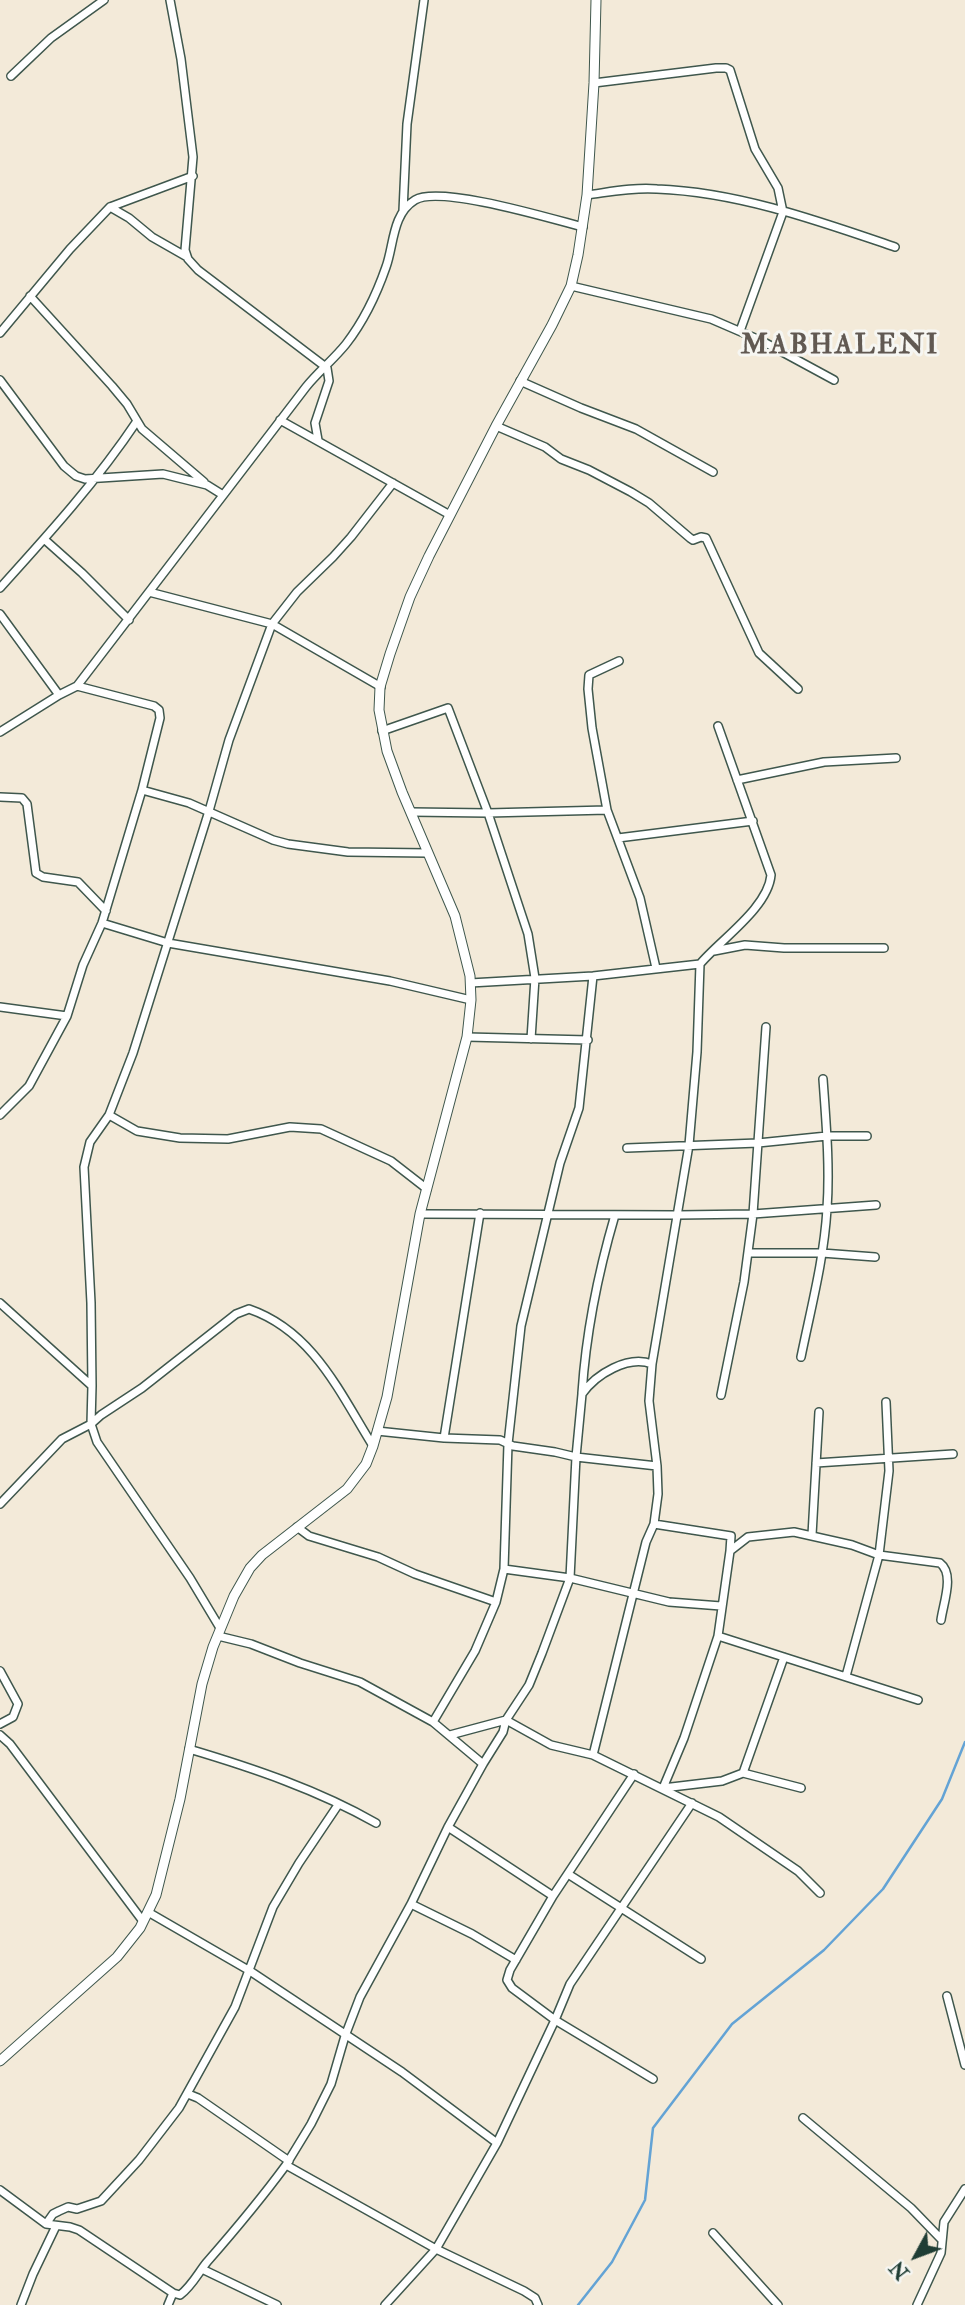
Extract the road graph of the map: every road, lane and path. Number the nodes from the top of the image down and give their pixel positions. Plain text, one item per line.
1 (104, 0) edge
2 (170, 0) edge
3 (424, 0) edge
4 (596, 0) edge
5 (12, 76) dead end
6 (594, 83) junction
7 (193, 176) junction
8 (587, 195) junction
9 (110, 207) junction
10 (403, 211) junction
11 (783, 212) junction
12 (583, 227) junction
13 (895, 247) dead end
14 (187, 257) junction
15 (570, 286) junction
16 (30, 296) junction
17 (740, 331) junction
18 (0, 333) edge
19 (324, 366) junction
20 (0, 380) edge
21 (834, 380) dead end
22 (520, 381) junction
23 (280, 420) junction
24 (137, 421) junction
25 (496, 426) junction
26 (318, 440) junction
27 (713, 472) dead end
28 (93, 479) junction
29 (393, 484) junction
30 (207, 485) junction
31 (223, 495) junction
32 (450, 516) junction
33 (44, 539) junction
34 (0, 588) edge
35 (149, 592) junction
36 (0, 614) edge
37 (129, 620) junction
38 (272, 624) junction
39 (619, 661) dead end
40 (77, 686) junction
41 (381, 687) junction
42 (798, 689) dead end
43 (59, 695) junction
44 (718, 726) dead end
45 (382, 731) junction
46 (0, 732) edge
47 (896, 758) dead end
48 (737, 780) junction
49 (142, 790) junction
50 (0, 797) edge
51 (607, 810) junction
52 (209, 811) junction
53 (411, 812) junction
54 (488, 813) junction
55 (753, 821) junction
56 (618, 838) junction
57 (428, 853) junction
58 (106, 911) junction
59 (102, 923) junction
60 (168, 943) junction
61 (884, 948) dead end
62 (710, 952) junction
63 (700, 964) junction
64 (656, 968) junction
65 (593, 976) junction
66 (535, 978) junction
67 (470, 983) junction
68 (471, 1000) junction
69 (0, 1007) edge
70 (66, 1016) junction
71 (765, 1027) dead end
72 (467, 1037) junction
73 (531, 1038) junction
74 (588, 1040) junction
75 (823, 1079) dead end
76 (0, 1115) edge
77 (109, 1115) junction
78 (827, 1136) junction
79 (867, 1136) dead end
80 (758, 1143) junction
81 (689, 1145) junction
82 (626, 1148) dead end
83 (427, 1189) junction
84 (876, 1205) dead end
85 (827, 1208) junction
86 (480, 1213) junction
87 (420, 1214) junction
88 (753, 1214) junction
89 (546, 1215) junction
90 (615, 1215) junction
91 (678, 1216) junction
92 (748, 1253) junction
93 (822, 1253) junction
94 (875, 1257) dead end
95 (0, 1303) edge
96 (801, 1357) dead end
97 (652, 1364) junction
98 (92, 1386) junction
99 (582, 1394) junction
100 (721, 1395) dead end
101 (886, 1402) dead end
102 (819, 1412) dead end
103 (92, 1424) junction
104 (377, 1431) junction
105 (444, 1438) junction
106 (508, 1444) junction
107 (373, 1446) junction
108 (953, 1454) dead end
109 (576, 1457) junction
110 (890, 1460) junction
111 (816, 1463) junction
112 (657, 1466) junction
113 (0, 1504) edge
114 (654, 1524) junction
115 (297, 1527) junction
116 (812, 1535) junction
117 (730, 1551) junction
118 (879, 1555) junction
119 (504, 1569) junction
120 (570, 1578) junction
121 (634, 1595) junction
122 (496, 1602) junction
123 (721, 1606) junction
124 (940, 1620) dead end
125 (219, 1632) junction
126 (718, 1636) junction
127 (784, 1657) junction
128 (0, 1671) edge
129 (846, 1676) junction
130 (918, 1700) dead end
131 (506, 1720) junction
132 (433, 1722) junction
133 (0, 1724) edge
134 (0, 1734) edge
135 (450, 1735) junction
136 (189, 1749) junction
137 (593, 1755) junction
138 (483, 1764) junction
139 (743, 1773) junction
140 (634, 1774) junction
141 (663, 1788) junction
142 (801, 1788) dead end
143 (692, 1803) junction
144 (338, 1805) junction
145 (376, 1823) dead end
146 (448, 1827) junction
147 (568, 1874) junction
148 (820, 1893) dead end
149 (553, 1896) junction
150 (411, 1904) junction
151 (621, 1908) junction
152 (145, 1916) junction
153 (701, 1959) dead end
154 (516, 1960) junction
155 (250, 1971) junction
156 (947, 1996) dead end
157 (555, 2020) junction
158 (345, 2036) junction
159 (0, 2061) edge
160 (965, 2065) edge
161 (653, 2079) dead end
162 (188, 2094) junction
163 (803, 2118) dead end
164 (497, 2143) junction
165 (287, 2163) junction
166 (965, 2189) edge
167 (0, 2190) edge
168 (46, 2224) junction
169 (55, 2226) junction
170 (713, 2233) dead end
171 (942, 2240) junction
172 (436, 2249) junction
173 (201, 2269) junction
174 (173, 2294) junction
175 (21, 2305) edge
176 (168, 2305) edge
177 (276, 2305) edge
178 (385, 2305) edge
179 (538, 2305) edge
180 (778, 2305) edge
181 (917, 2305) edge

1 - 5 street
2 - 7 street
3 - 10 street
4 - 6 street
6 - 8 street
6 - 11 street
7 - 9 street
7 - 14 street
8 - 11 street
8 - 12 street
9 - 14 street
9 - 16 street
10 - 12 street
10 - 19 street
11 - 13 street
11 - 17 street
12 - 15 street
14 - 19 street
15 - 17 street
15 - 22 street
16 - 18 street
16 - 24 street
17 - 21 street
19 - 23 street
19 - 26 street
20 - 28 street
22 - 25 street
22 - 27 street
23 - 26 street
23 - 31 street
24 - 28 street
24 - 30 street
25 - 32 street
25 - 42 street
26 - 29 street
28 - 30 street
28 - 33 street
29 - 32 street
29 - 38 street
30 - 31 street
31 - 35 street
32 - 41 street
33 - 34 street
33 - 37 street
35 - 37 street
35 - 38 street
36 - 43 street
37 - 40 street
38 - 41 street
38 - 52 street
39 - 51 street
40 - 43 street
40 - 49 street
41 - 45 street
43 - 46 street
44 - 48 street
45 - 53 street
45 - 54 street
47 - 48 street
48 - 55 street
49 - 52 street
49 - 58 street
50 - 58 street
51 - 54 street
51 - 56 street
52 - 57 street
52 - 60 street
53 - 54 street
53 - 57 street
54 - 66 street
55 - 56 street
55 - 62 street
56 - 64 street
57 - 67 street
58 - 59 street
59 - 60 street
59 - 70 street
60 - 68 street
60 - 77 street
61 - 62 street
62 - 63 street
63 - 64 street
63 - 81 street
64 - 65 street
65 - 66 street
65 - 74 street
66 - 67 street
66 - 73 street
67 - 68 street
68 - 72 street
69 - 70 street
70 - 76 street
71 - 80 street
72 - 73 street
72 - 83 street
73 - 74 street
74 - 89 street
75 - 78 street
77 - 83 street
77 - 98 street
78 - 79 street
78 - 80 street
78 - 85 street
80 - 81 street
80 - 88 street
81 - 82 street
81 - 91 street
83 - 87 street
84 - 85 street
85 - 88 street
85 - 93 street
86 - 87 street
86 - 89 street
86 - 105 street
87 - 104 street
88 - 91 street
88 - 92 street
89 - 90 street
89 - 106 street
90 - 91 street
90 - 99 street
91 - 97 street
92 - 93 street
92 - 100 street
93 - 94 street
93 - 96 street
95 - 98 street
97 - 99 street
97 - 112 street
98 - 103 street
99 - 109 street
101 - 110 street
102 - 111 street
103 - 107 street
103 - 113 street
103 - 125 street
104 - 105 street
104 - 107 street
105 - 106 street
106 - 109 street
106 - 119 street
107 - 115 street
108 - 110 street
109 - 112 street
109 - 120 street
110 - 111 street
110 - 118 street
111 - 116 street
112 - 114 street
114 - 117 street
114 - 121 street
115 - 122 street
115 - 125 street
116 - 117 street
116 - 118 street
117 - 123 street
118 - 124 street
118 - 129 street
119 - 120 street
119 - 122 street
120 - 121 street
120 - 131 street
121 - 123 street
121 - 137 street
122 - 132 street
123 - 126 street
125 - 132 street
125 - 136 street
126 - 127 street
126 - 141 street
127 - 129 street
127 - 139 street
128 - 133 street
129 - 130 street
131 - 135 street
131 - 137 street
131 - 138 street
132 - 135 street
134 - 152 street
135 - 138 street
136 - 144 street
136 - 152 street
137 - 140 street
138 - 146 street
139 - 141 street
139 - 142 street
140 - 141 street
140 - 147 street
141 - 143 street
143 - 148 street
143 - 151 street
144 - 145 street
144 - 155 street
146 - 149 street
146 - 150 street
147 - 149 street
147 - 151 street
149 - 154 street
150 - 154 street
150 - 158 street
151 - 153 street
151 - 157 street
152 - 155 street
152 - 159 street
154 - 157 street
155 - 158 street
155 - 162 street
156 - 160 street
157 - 161 street
157 - 164 street
158 - 164 street
158 - 165 street
162 - 165 street
162 - 168 street
163 - 171 street
164 - 172 street
165 - 172 street
165 - 173 street
166 - 171 street
167 - 168 street
168 - 169 street
169 - 174 street
169 - 175 street
170 - 180 street
171 - 181 street
172 - 178 street
172 - 179 street
173 - 174 street
173 - 177 street
174 - 176 street

